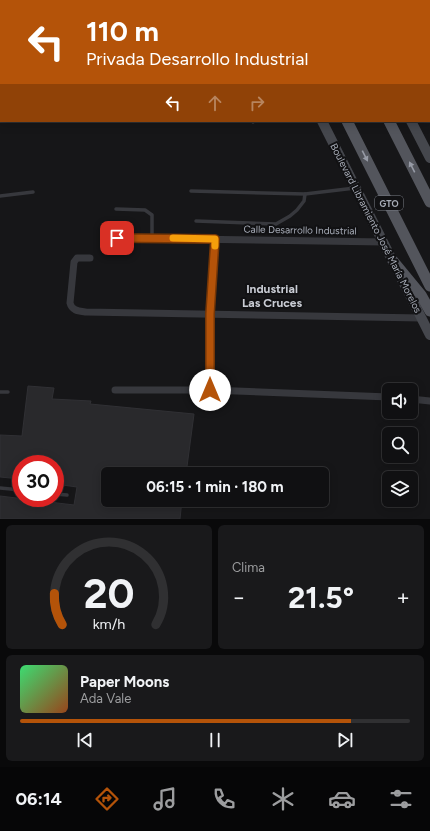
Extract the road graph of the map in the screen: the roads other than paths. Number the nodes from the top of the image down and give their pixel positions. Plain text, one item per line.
1 (323, 122) edge
2 (348, 122) edge
3 (390, 122) edge
4 (412, 122) edge
5 (430, 158) edge
6 (356, 188) junction
7 (191, 191) dead end
8 (33, 192) dead end
9 (305, 194) junction
10 (0, 196) edge
11 (430, 202) edge
12 (116, 209) dead end
13 (196, 221) dead end
14 (117, 238) dead end
15 (152, 238) junction
16 (215, 239) junction
17 (384, 242) junction
18 (90, 258) dead end
19 (393, 261) joint
20 (430, 286) edge
21 (210, 314) junction
22 (426, 315) edge
23 (430, 336) edge
24 (115, 390) dead end
25 (210, 390) junction
26 (0, 392) edge
27 (8, 392) dead end
28 (382, 397) edge
29 (418, 399) edge
30 (430, 401) edge
31 (0, 488) edge
32 (12, 489) edge
33 (64, 495) edge
34 (67, 495) dead end

1 - 6 street, Boulevard Libramiento José María Morelos
2 -> 20 main road, GTO
11 -> 3 main road
4 - 5 street
6 - 9 lane
6 - 17 street, Boulevard Libramiento José María Morelos
7 - 9 lane
8 - 10 lane
9 - 13 lane
12 - 15 lane
14 - 15 street, Calle Desarrollo Industrial
15 - 16 street, Calle Desarrollo Industrial
16 - 17 street, Calle Desarrollo Industrial
16 - 21 street
17 - 19 street, Boulevard Libramiento José María Morelos
18 - 21 street
19 - 22 main road
21 - 22 street
21 - 25 street
22 - 23 street, Boulevard Libramiento José María Morelos
24 - 25 street
25 - 28 street
26 - 27 lane
29 - 30 street
31 - 32 lane
33 - 34 lane

